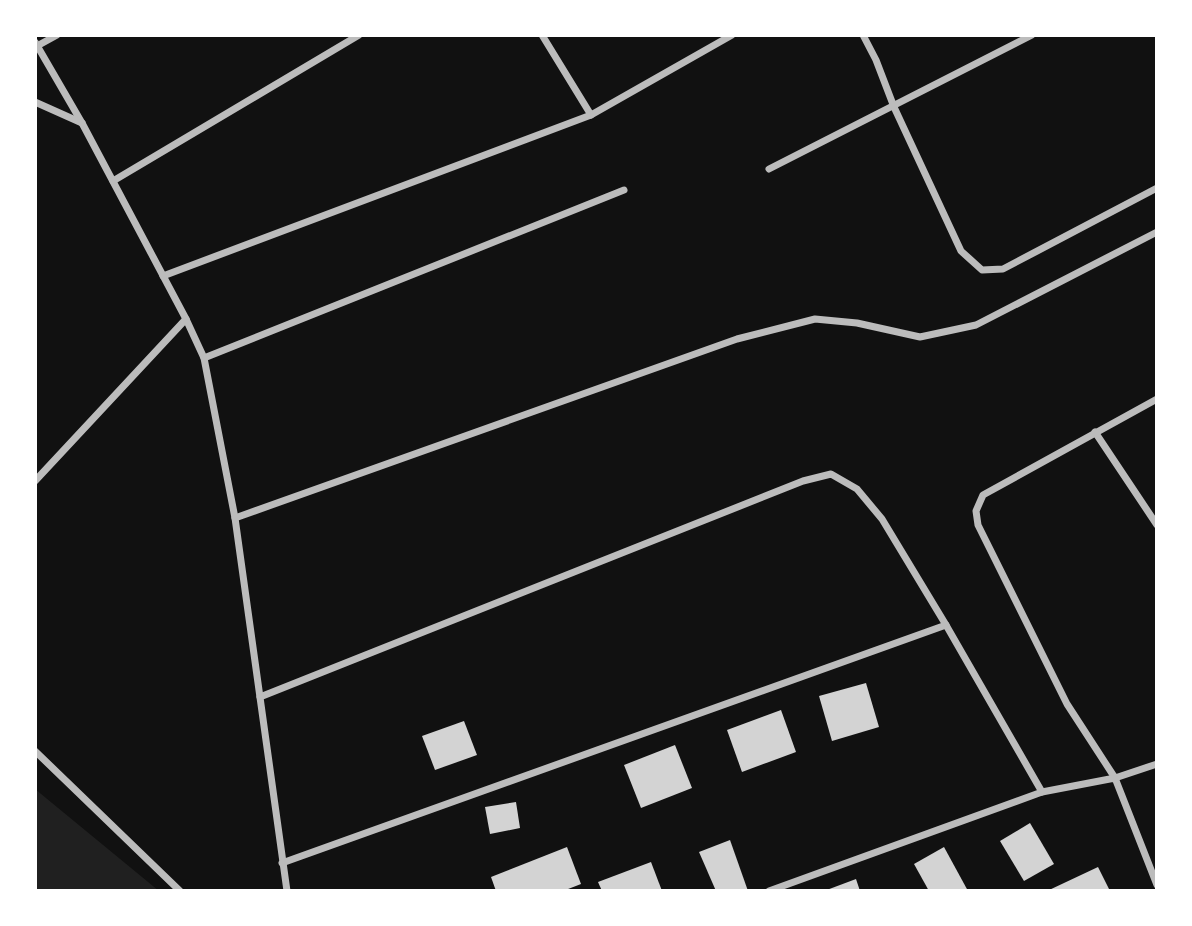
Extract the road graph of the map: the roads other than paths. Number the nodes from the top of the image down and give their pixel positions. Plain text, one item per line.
1 (57, 35) edge
2 (359, 35) edge
3 (542, 35) edge
4 (732, 35) edge
5 (863, 35) edge
6 (1032, 35) edge
7 (36, 44) edge
8 (35, 102) edge
9 (894, 107) junction
10 (591, 115) junction
11 (82, 123) junction
12 (769, 169) dead end
13 (113, 181) junction
14 (1157, 188) edge
15 (624, 190) dead end
16 (1157, 232) edge
17 (163, 276) junction
18 (186, 319) junction
19 (204, 358) junction
20 (1157, 399) edge
21 (1095, 432) junction
22 (35, 481) edge
23 (235, 518) junction
24 (1157, 525) edge
25 (946, 625) junction
26 (260, 697) junction
27 (35, 751) edge
28 (1157, 764) edge
29 (1115, 778) junction
30 (1042, 792) junction
31 (282, 863) junction
32 (1157, 885) edge
33 (180, 891) edge
34 (287, 891) edge
35 (769, 891) edge

1 - 7 street
2 - 13 street
3 - 10 street
4 - 10 street
5 - 9 street
6 - 9 street
7 - 11 street
8 - 11 street
9 - 12 street
9 - 14 street
10 - 17 street
11 - 13 street
13 - 17 street
15 - 19 street
16 - 23 street
17 - 18 street
18 - 19 street
18 - 22 street
19 - 23 street
20 - 21 street
21 - 24 street
21 - 29 street
23 - 26 street
25 - 26 street
25 - 30 street
25 - 31 street
26 - 31 street
27 - 33 street
28 - 29 street
29 - 30 street
29 - 32 street
30 - 35 street
31 - 34 street

